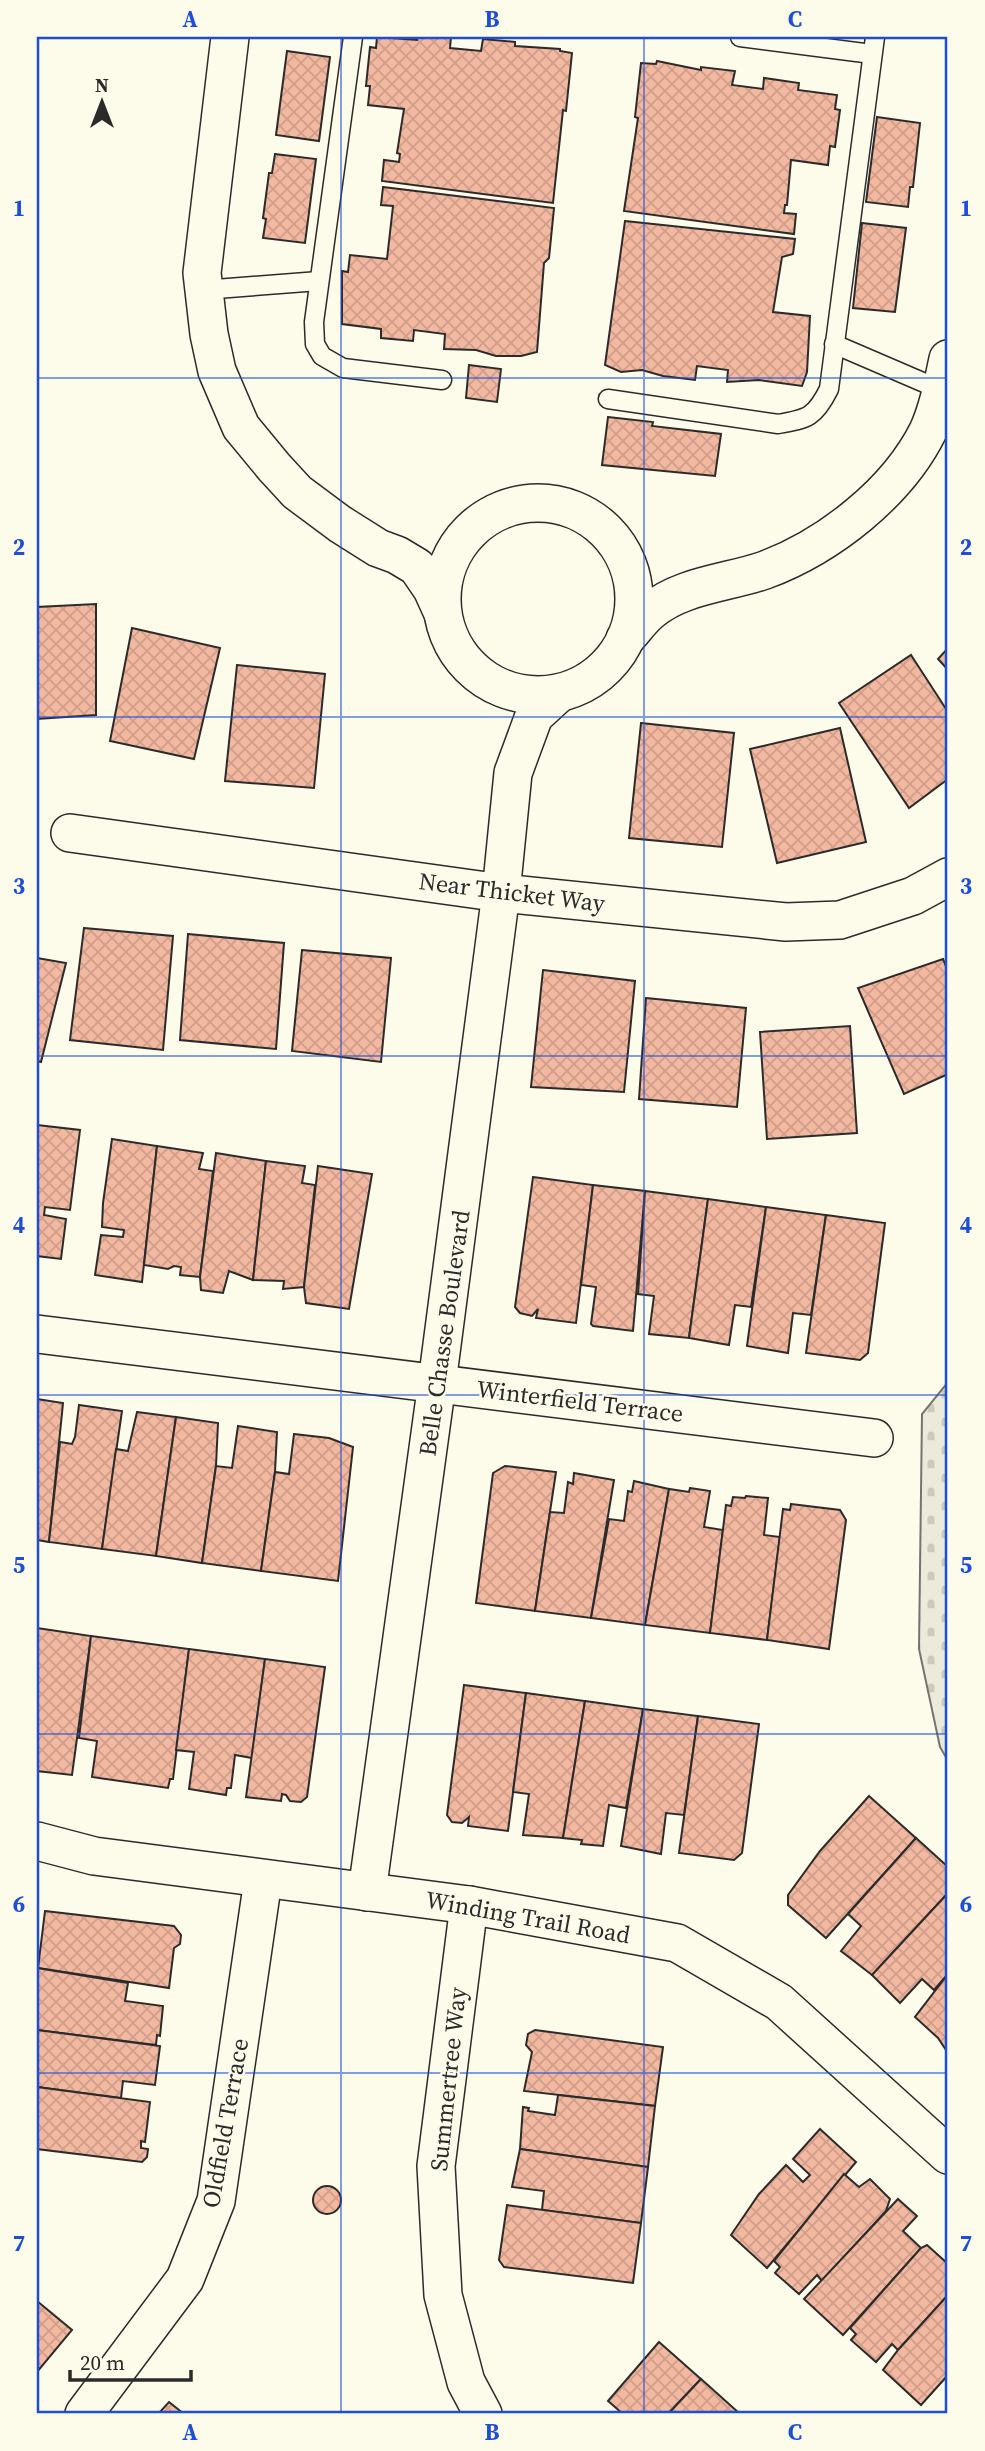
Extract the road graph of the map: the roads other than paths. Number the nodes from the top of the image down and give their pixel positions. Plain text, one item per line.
1 (230, 37) edge
2 (353, 37) edge
3 (740, 37) edge
4 (874, 45) edge
5 (319, 281) junction
6 (203, 290) junction
7 (834, 344) junction
8 (944, 375) edge
9 (442, 380) dead end
10 (608, 399) dead end
11 (466, 538) junction
12 (397, 555) junction
13 (627, 561) junction
14 (684, 592) junction
15 (442, 611) junction
16 (625, 639) junction
17 (488, 681) junction
18 (558, 694) junction
19 (513, 773) junction
20 (70, 833) dead end
21 (948, 877) edge
22 (501, 893) junction
23 (37, 1334) edge
24 (438, 1383) junction
25 (874, 1438) dead end
26 (37, 1841) edge
27 (263, 1880) junction
28 (367, 1892) junction
29 (469, 1905) junction
30 (948, 2155) edge
31 (84, 2414) edge
32 (483, 2414) edge

1 - 6 street, Belle Chasse Boulevard
2 - 5 lane
3 - 4 lane
4 - 7 lane
5 - 6 lane
5 - 9 lane
6 - 12 street, Belle Chasse Boulevard
7 - 8 lane
7 - 10 lane
8 - 14 street, Belle Chasse Boulevard
11 - 12 street, Belle Chasse Boulevard
11 - 13 street, Belle Chasse Boulevard
11 - 15 street, Belle Chasse Boulevard
12 - 15 street, Belle Chasse Boulevard
13 - 14 street, Belle Chasse Boulevard
13 - 16 street, Belle Chasse Boulevard
14 - 16 street, Belle Chasse Boulevard
15 - 17 street, Belle Chasse Boulevard
16 - 18 street, Belle Chasse Boulevard
17 - 18 street, Belle Chasse Boulevard
17 - 19 street, Belle Chasse Boulevard
18 - 19 street, Belle Chasse Boulevard
19 - 22 street, Belle Chasse Boulevard
20 - 22 street, Near Thicket Way
21 - 22 street, Near Thicket Way
22 - 24 street, Belle Chasse Boulevard
23 - 24 street, Winterfield Terrace
24 - 25 street, Winterfield Terrace
24 - 28 street, Belle Chasse Boulevard
26 - 27 street, Winding Trail Road
27 - 28 street, Winding Trail Road
27 - 31 street, Oldfield Terrace
28 - 29 street, Winding Trail Road
29 - 30 street, Winding Trail Road
29 - 32 street, Summertree Way

